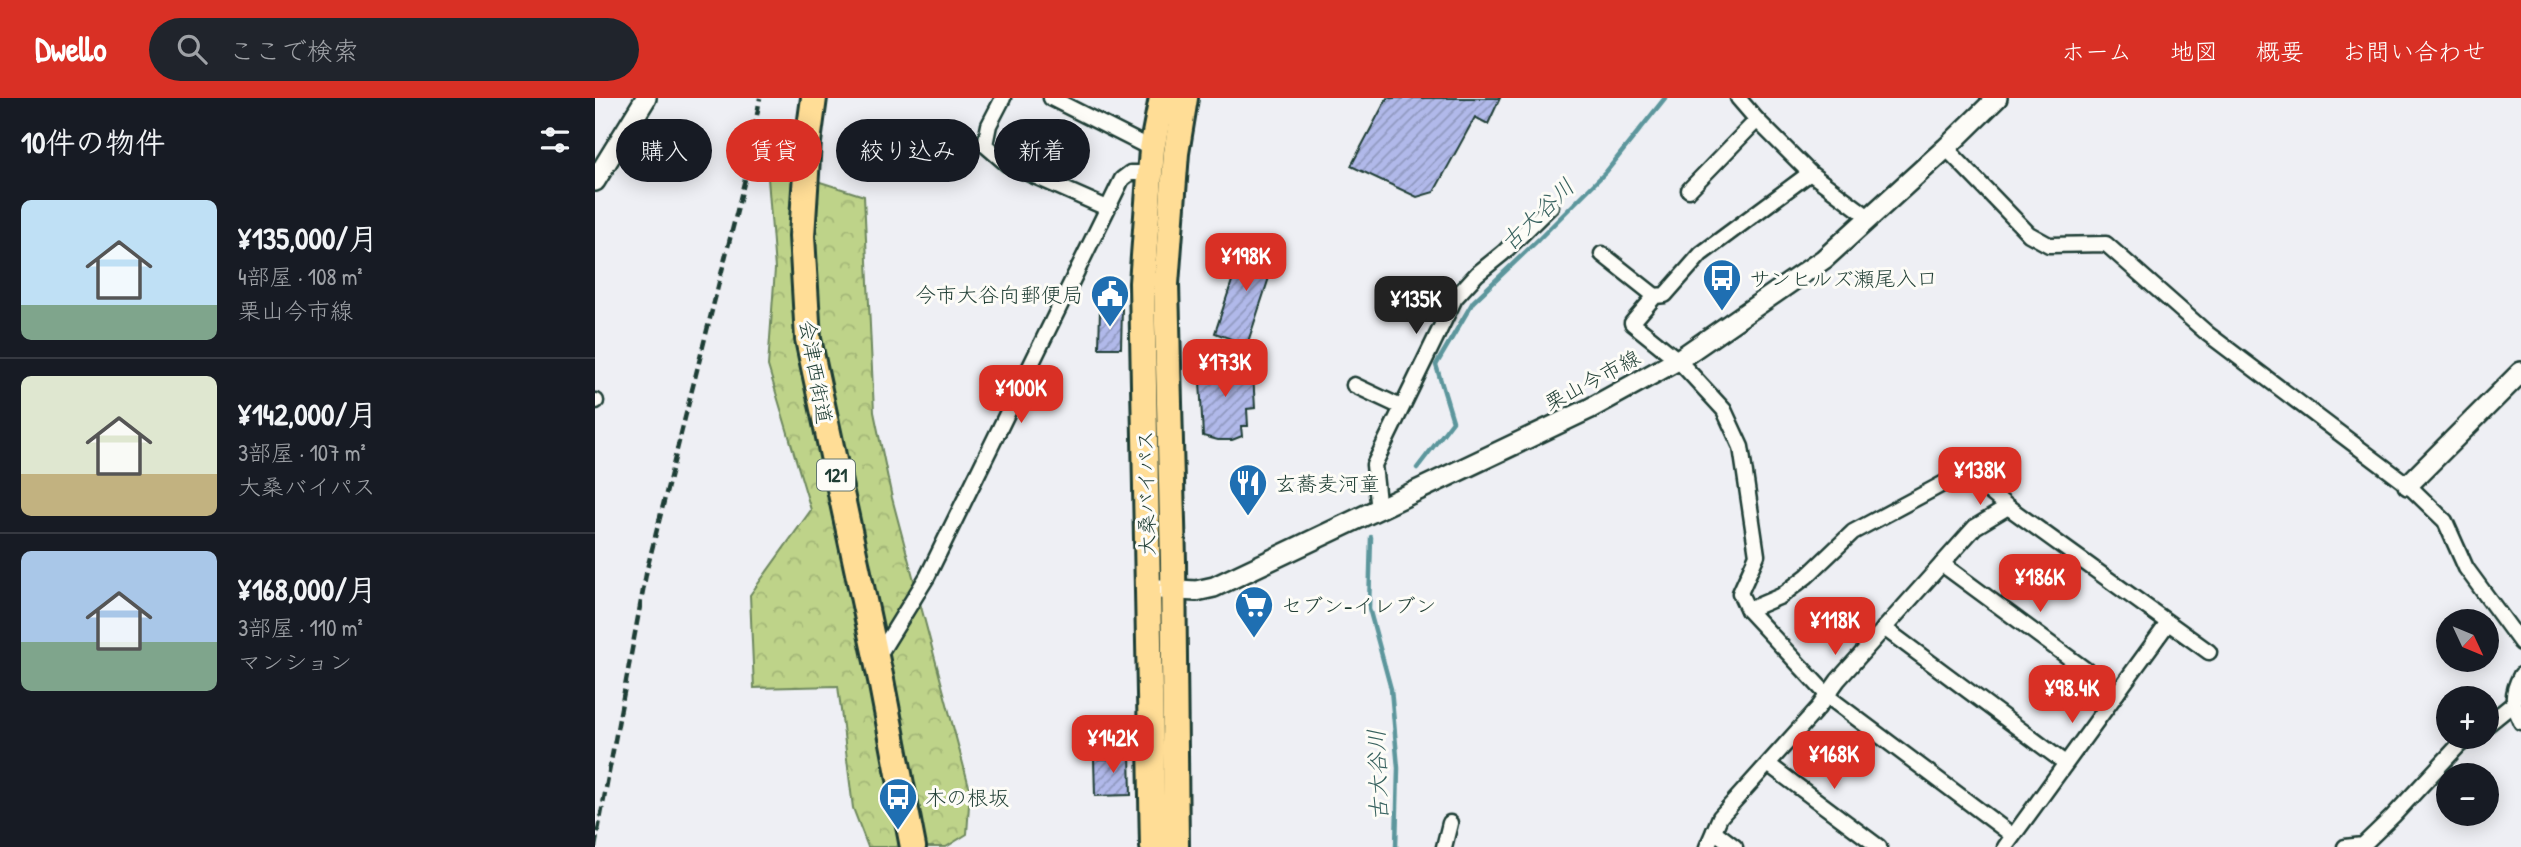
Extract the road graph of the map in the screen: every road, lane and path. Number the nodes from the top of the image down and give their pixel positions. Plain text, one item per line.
1 (646, 98) edge
2 (814, 98) edge
3 (1003, 98) edge
4 (1051, 98) edge
5 (1162, 98) edge
6 (1185, 98) edge
7 (1738, 98) edge
8 (1997, 98) edge
9 (1757, 120) junction
10 (1946, 148) junction
11 (1151, 161) junction
12 (597, 171) edge
13 (1810, 173) junction
14 (1689, 190) dead end
15 (1551, 206) dead end
16 (1107, 208) junction
17 (1870, 218) junction
18 (1144, 245) junction
19 (1168, 245) junction
20 (1602, 254) dead end
21 (1654, 296) junction
22 (1678, 360) junction
23 (2521, 372) edge
24 (1354, 384) dead end
25 (1401, 407) junction
26 (2408, 485) junction
27 (2008, 507) junction
28 (1379, 510) junction
29 (1942, 564) junction
30 (1147, 588) junction
31 (1174, 591) junction
32 (1748, 610) junction
33 (2168, 623) junction
34 (1884, 628) junction
35 (2521, 643) edge
36 (2209, 652) dead end
37 (876, 659) junction
38 (2521, 674) edge
39 (2117, 693) junction
40 (1827, 695) junction
41 (2513, 704) junction
42 (2499, 715) edge
43 (2521, 722) edge
44 (2455, 749) edge
45 (2065, 763) junction
46 (1768, 764) junction
47 (1450, 823) dead end
48 (1714, 831) junction
49 (2009, 841) edge
50 (913, 847) edge
51 (1153, 847) edge
52 (1176, 847) edge
53 (1444, 847) edge
54 (1707, 847) edge
55 (1735, 847) edge
56 (1879, 847) edge
57 (2345, 847) edge

1 - 12 main road
2 - 37 highway, 会津西街道 / 121
3 - 16 street
4 - 11 street
5 - 11 highway, 大桑バイパス
6 - 19 highway, 大桑バイパス
7 - 9 street
8 - 10 main road, 栗山今市線
9 - 13 street
9 - 14 street
10 - 17 main road, 栗山今市線
10 - 26 street
11 - 16 street
11 - 18 highway, 大桑バイパス
13 - 17 street
13 - 21 street
15 - 25 street
16 - 37 street
17 - 22 main road, 栗山今市線
18 - 19 highway
18 - 30 highway, 大桑バイパス
19 - 31 highway, 大桑バイパス
20 - 21 street
21 - 22 street
22 - 28 main road, 栗山今市線
22 - 32 street
23 - 26 main road
24 - 25 street
25 - 28 street
26 - 35 street
27 - 29 street
27 - 32 street
27 - 33 street
28 - 31 main road, 栗山今市線
29 - 34 street
29 - 39 street
30 - 31 main road, 栗山今市線
30 - 51 highway, 大桑バイパス
31 - 52 highway, 大桑バイパス
32 - 40 street
33 - 36 street
33 - 39 street
34 - 40 street
34 - 45 street
37 - 50 highway, 会津西街道 / 121
38 - 41 street
39 - 45 street
40 - 46 street
40 - 49 street
41 - 42 street
41 - 43 street
44 - 57 street
45 - 49 street
46 - 48 street
46 - 56 street
47 - 53 street
48 - 54 street
48 - 55 street

